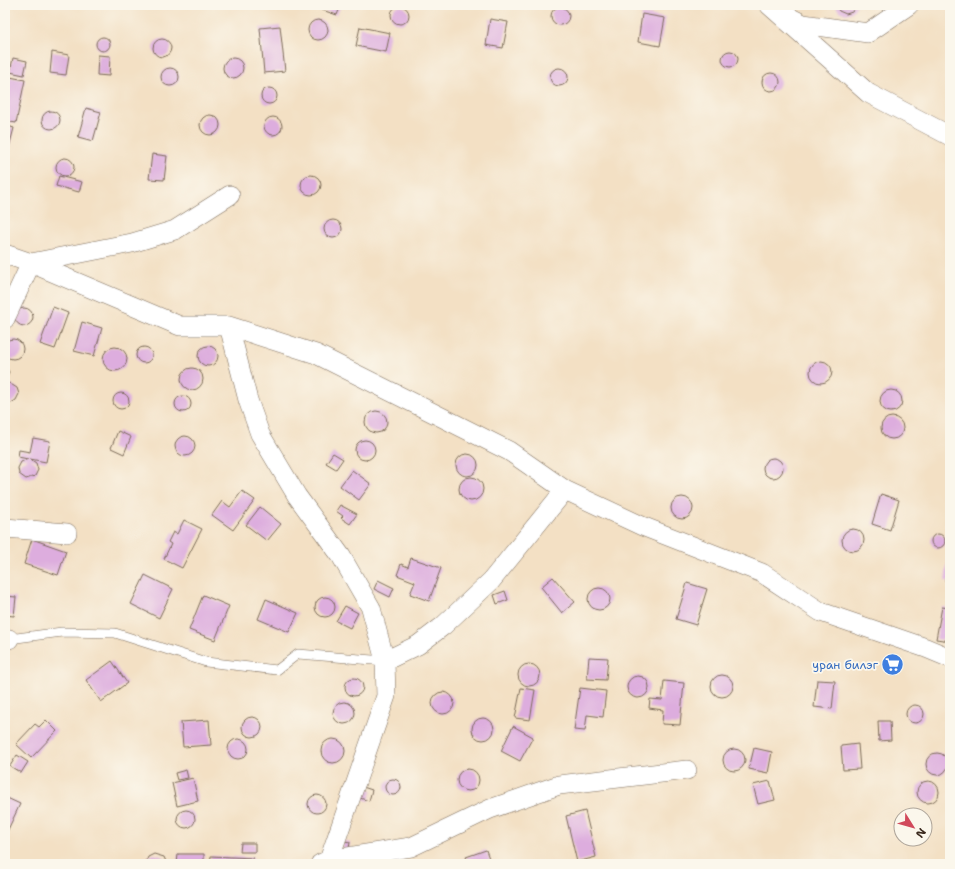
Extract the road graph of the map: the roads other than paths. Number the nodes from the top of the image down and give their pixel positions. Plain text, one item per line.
1 (909, 5) edge
2 (774, 9) edge
3 (950, 136) edge
4 (230, 195) dead end
5 (5, 254) edge
6 (30, 263) junction
7 (5, 319) edge
8 (229, 326) junction
9 (565, 490) junction
10 (5, 528) edge
11 (67, 533) dead end
12 (7, 640) edge
13 (950, 658) edge
14 (385, 661) junction
15 (688, 770) dead end
16 (324, 862) edge

1 - 2 street
2 - 3 street
4 - 6 street
5 - 6 street
6 - 7 street
6 - 8 street
8 - 9 street
8 - 14 street
9 - 13 street
9 - 14 street
10 - 11 street
12 - 14 lane
14 - 16 street
15 - 16 street

